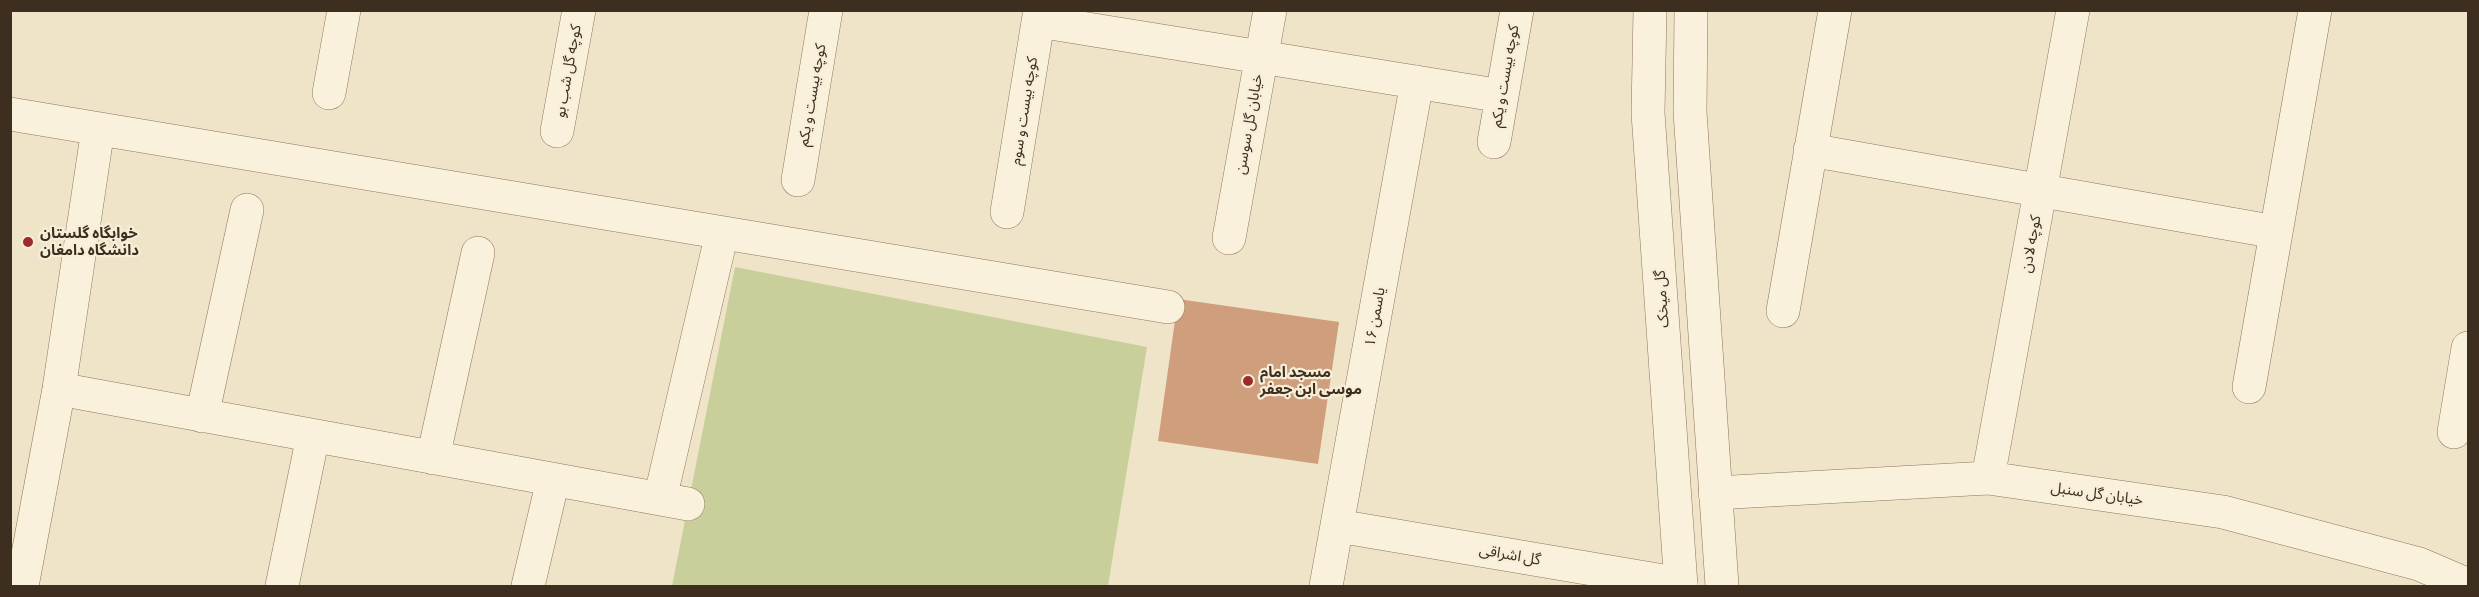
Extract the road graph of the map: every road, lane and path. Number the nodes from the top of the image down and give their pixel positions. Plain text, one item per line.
1 (344, 10) edge
2 (579, 10) edge
3 (826, 10) edge
4 (1270, 10) edge
5 (1517, 10) edge
6 (1650, 10) edge
7 (1692, 10) edge
8 (1835, 10) edge
9 (2073, 10) edge
10 (2315, 10) edge
11 (1039, 16) edge
12 (1262, 57) junction
13 (1417, 82) junction
14 (329, 93) dead end
15 (1502, 96) junction
16 (10, 114) edge
17 (98, 129) junction
18 (557, 131) dead end
19 (1494, 142) dead end
20 (1810, 150) junction
21 (798, 180) dead end
22 (2040, 192) junction
23 (247, 210) dead end
24 (1007, 212) dead end
25 (2276, 232) junction
26 (722, 233) junction
27 (1229, 238) dead end
28 (478, 253) dead end
29 (1168, 307) dead end
30 (1783, 311) dead end
31 (2469, 348) edge
32 (2249, 387) dead end
33 (59, 389) junction
34 (202, 416) junction
35 (2454, 432) dead end
36 (313, 436) junction
37 (433, 458) junction
38 (1988, 478) junction
39 (552, 480) junction
40 (1715, 493) junction
41 (1676, 497) junction
42 (1338, 526) junction
43 (1681, 585) edge
44 (2469, 585) edge
45 (22, 586) edge
46 (282, 586) edge
47 (528, 586) edge
48 (1326, 586) edge
49 (1722, 586) edge

1 - 14 street
2 - 18 street, کوچه گل شب بو
3 - 21 street, کوچه بیست و یکم
4 - 12 street, خیابان گل سوسن
5 - 15 street, کوچه بیست و یکم
6 - 41 street, گل میخک
7 - 40 street
8 - 20 street
9 - 22 street, کوچه لادن
10 - 25 street
11 - 12 street
11 - 24 street, کوچه بیست و سوم
12 - 13 street
12 - 27 street, خیابان گل سوسن
13 - 15 street
13 - 42 street, یاسمن ۱۶
15 - 19 street, کوچه بیست و یکم
16 - 17 street
17 - 26 street
17 - 33 street
20 - 22 street
20 - 30 street
22 - 25 street
22 - 38 street, کوچه لادن
23 - 34 street
25 - 32 street
26 - 29 street
26 - 39 street
28 - 37 street
31 - 35 street
33 - 34 street
33 - 45 street
34 - 36 street
36 - 37 street
36 - 46 street
37 - 39 street
38 - 40 street, خیابان گل سنبل
38 - 44 street, خیابان گل سنبل
39 - 47 street
40 - 41 street, خیابان گل سنبل
40 - 49 street
41 - 43 street, گل میخک
42 - 43 street, گل اشراقی
42 - 48 street, یاسمن ۱۶

